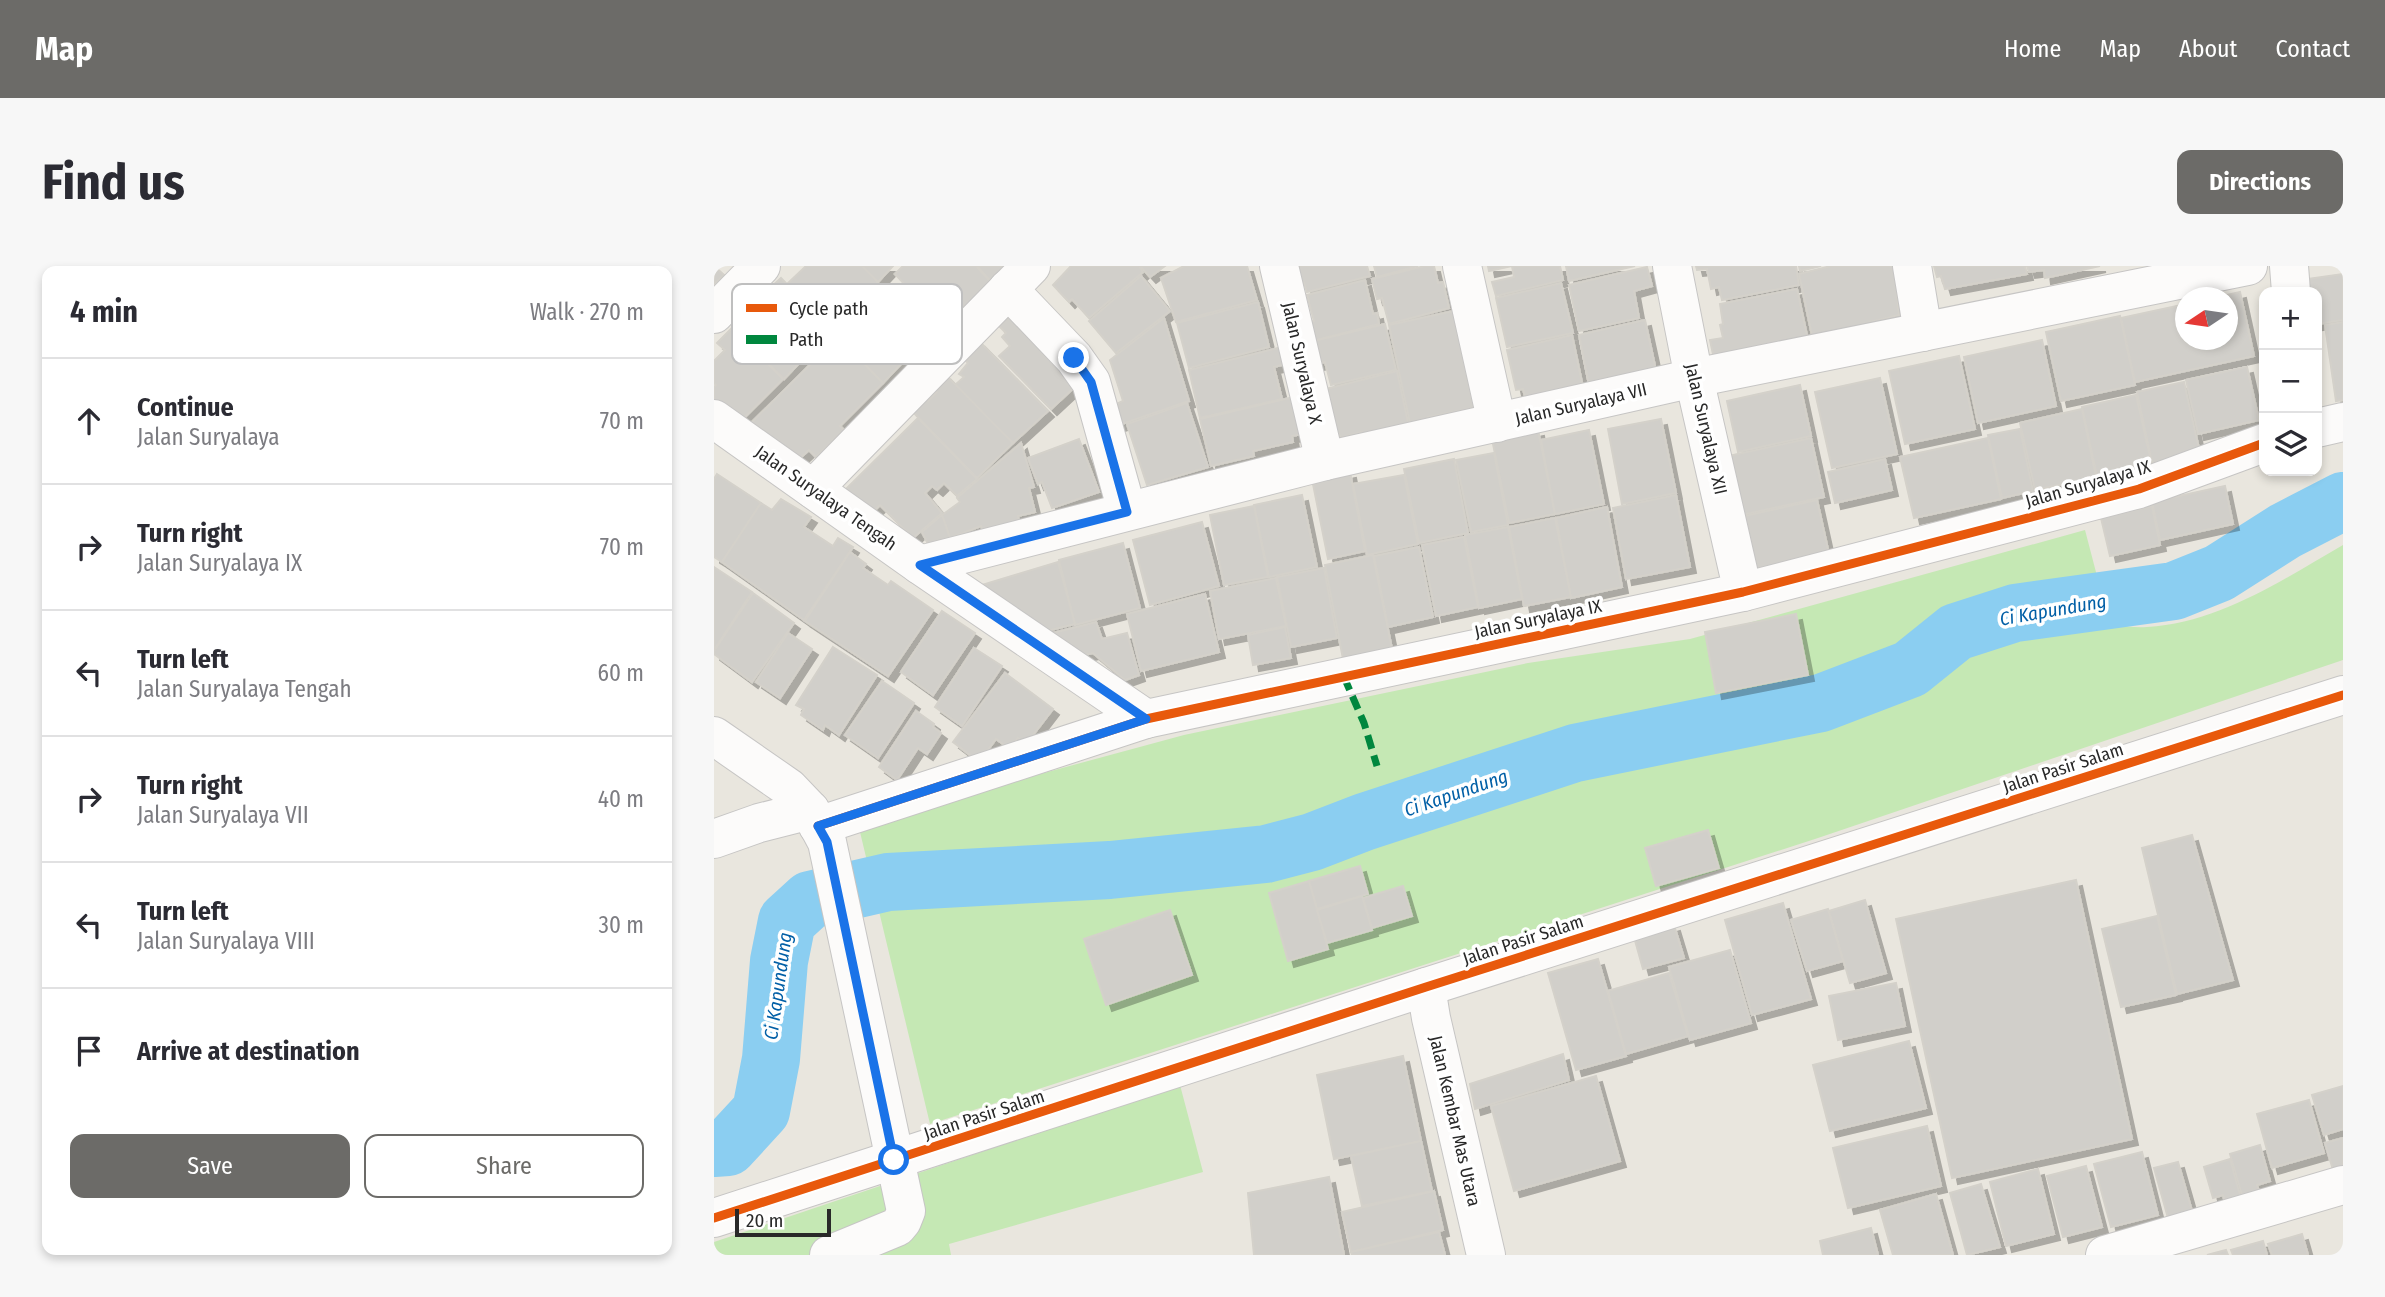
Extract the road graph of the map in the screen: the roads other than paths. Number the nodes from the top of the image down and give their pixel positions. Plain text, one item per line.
1 (761, 266) edge
2 (1279, 266) edge
3 (1462, 266) edge
4 (1672, 266) edge
5 (1912, 266) edge
6 (2248, 266) edge
7 (2289, 266) edge
8 (2158, 274) edge
9 (1019, 278) edge
10 (743, 284) edge
11 (2291, 287) edge
12 (732, 296) edge
13 (714, 314) edge
14 (1923, 332) junction
15 (962, 336) edge
16 (935, 364) edge
17 (1694, 378) junction
18 (714, 419) edge
19 (2343, 422) edge
20 (1497, 423) junction
21 (2322, 427) edge
22 (2259, 445) edge
23 (1325, 461) junction
24 (813, 489) junction
25 (1127, 512) junction
26 (920, 565) junction
27 (1743, 592) junction
28 (2343, 695) edge
29 (1146, 719) junction
30 (714, 736) edge
31 (818, 826) junction
32 (714, 839) edge
33 (1426, 987) junction
34 (894, 1160) junction
35 (2343, 1185) edge
36 (714, 1218) edge
37 (829, 1255) edge
38 (1486, 1255) edge
39 (2105, 1255) edge

1 - 10 street
2 - 23 street, Jalan Suryalaya X
3 - 20 street
4 - 17 street, Jalan Suryalaya XII
5 - 14 street
6 - 8 street, Jalan Suryalaya VII
7 - 11 street
8 - 14 street, Jalan Suryalaya VII
9 - 15 street
9 - 25 street
12 - 13 street
14 - 17 street, Jalan Suryalaya VII
16 - 24 street
17 - 20 street, Jalan Suryalaya VII
17 - 27 street, Jalan Suryalaya XII
18 - 24 street, Jalan Suryalaya Tengah
19 - 21 street
20 - 23 street, Jalan Suryalaya VII
22 - 27 street, Jalan Suryalaya IX
23 - 25 street, Jalan Suryalaya VII
24 - 26 street, Jalan Suryalaya Tengah
25 - 26 street, Jalan Suryalaya VII
26 - 29 street, Jalan Suryalaya Tengah
27 - 29 street, Jalan Suryalaya IX
28 - 33 street, Jalan Pasir Salam
29 - 31 street, Jalan Suryalaya IX
30 - 31 street
31 - 32 street, Jalan Suryalaya IX
31 - 34 street
33 - 34 street, Jalan Pasir Salam
33 - 38 street, Jalan Kembar Mas Utara
34 - 36 street, Jalan Pasir Salam
34 - 37 street
35 - 39 street

